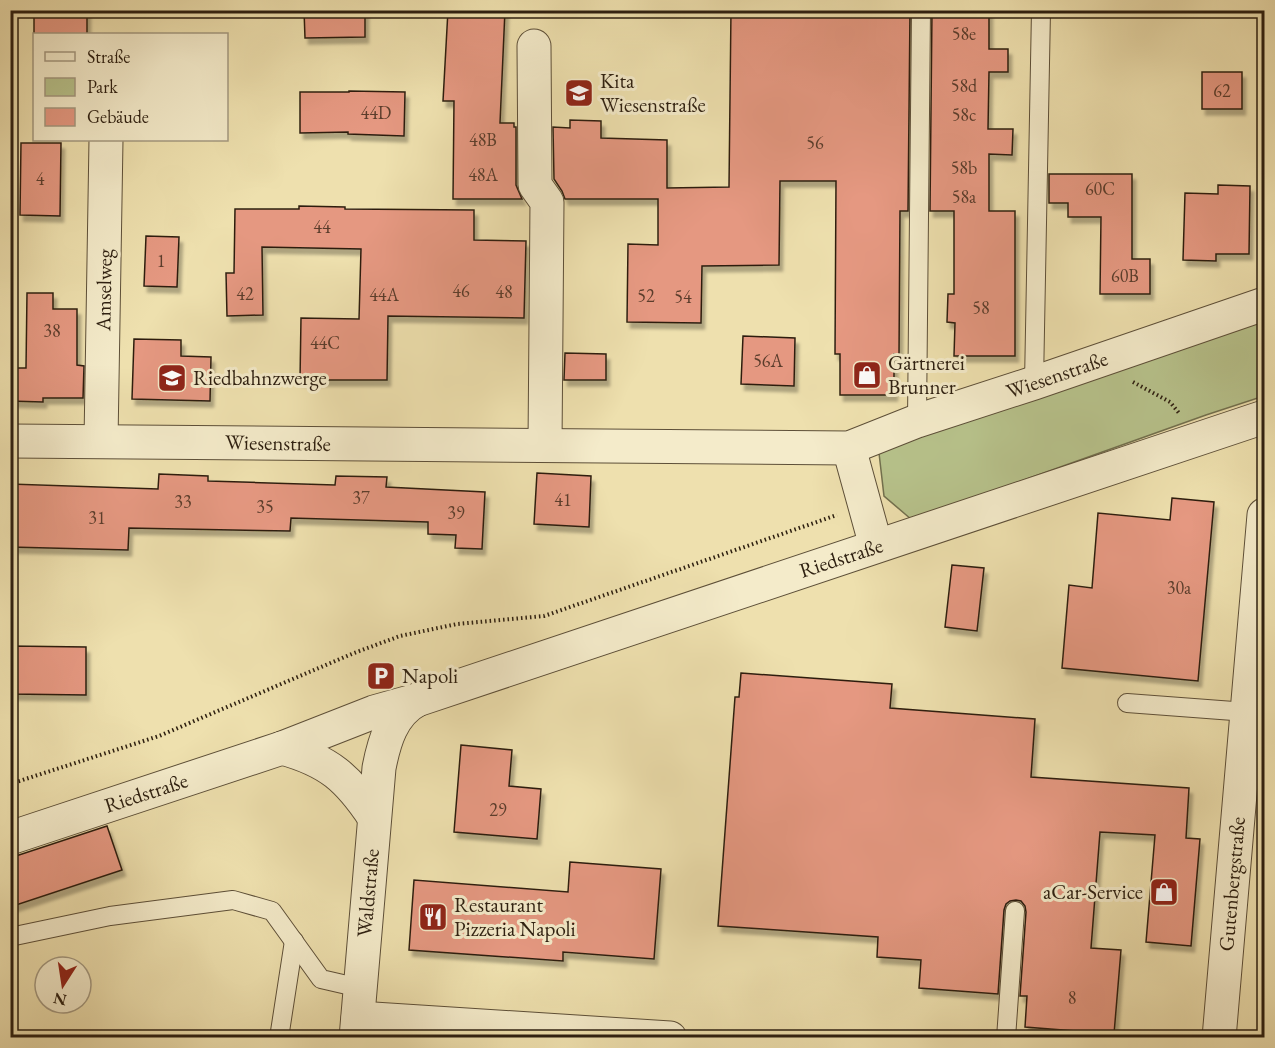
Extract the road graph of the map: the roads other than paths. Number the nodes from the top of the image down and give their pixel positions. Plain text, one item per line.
1 (921, 10) edge
2 (1041, 10) edge
3 (534, 46) dead end
4 (106, 141) edge
5 (1264, 304) edge
6 (1034, 383) junction
7 (916, 421) junction
8 (1263, 422) edge
9 (10, 441) edge
10 (101, 441) junction
11 (545, 445) junction
12 (849, 448) junction
13 (1264, 515) edge
14 (876, 546) junction
15 (417, 700) junction
16 (1127, 704) dead end
17 (1247, 712) junction
18 (282, 748) junction
19 (383, 749) joint
20 (374, 817) junction
21 (10, 838) edge
22 (1015, 911) dead end
23 (10, 937) edge
24 (294, 941) junction
25 (358, 1015) edge
26 (279, 1038) edge
27 (670, 1038) edge
28 (1006, 1038) edge
29 (1219, 1038) edge

1 - 7 lane
2 - 6 lane
3 - 11 street
4 - 10 street, Amselweg
5 - 6 street, Wiesenstraße
6 - 7 street, Wiesenstraße
7 - 12 street, Wiesenstraße
8 - 14 street, Riedstraße
9 - 10 street, Wiesenstraße
10 - 11 street, Wiesenstraße
11 - 12 street, Wiesenstraße
12 - 14 street
13 - 17 street, Gutenbergstraße
14 - 15 street, Riedstraße
15 - 18 street, Riedstraße
15 - 19 street, Riedstraße
16 - 17 lane
17 - 29 street, Gutenbergstraße
18 - 20 street
18 - 21 street, Riedstraße
19 - 20 street, Waldstraße
20 - 25 street, Waldstraße
22 - 28 lane
23 - 24 lane
24 - 25 lane
24 - 26 lane
25 - 27 street

